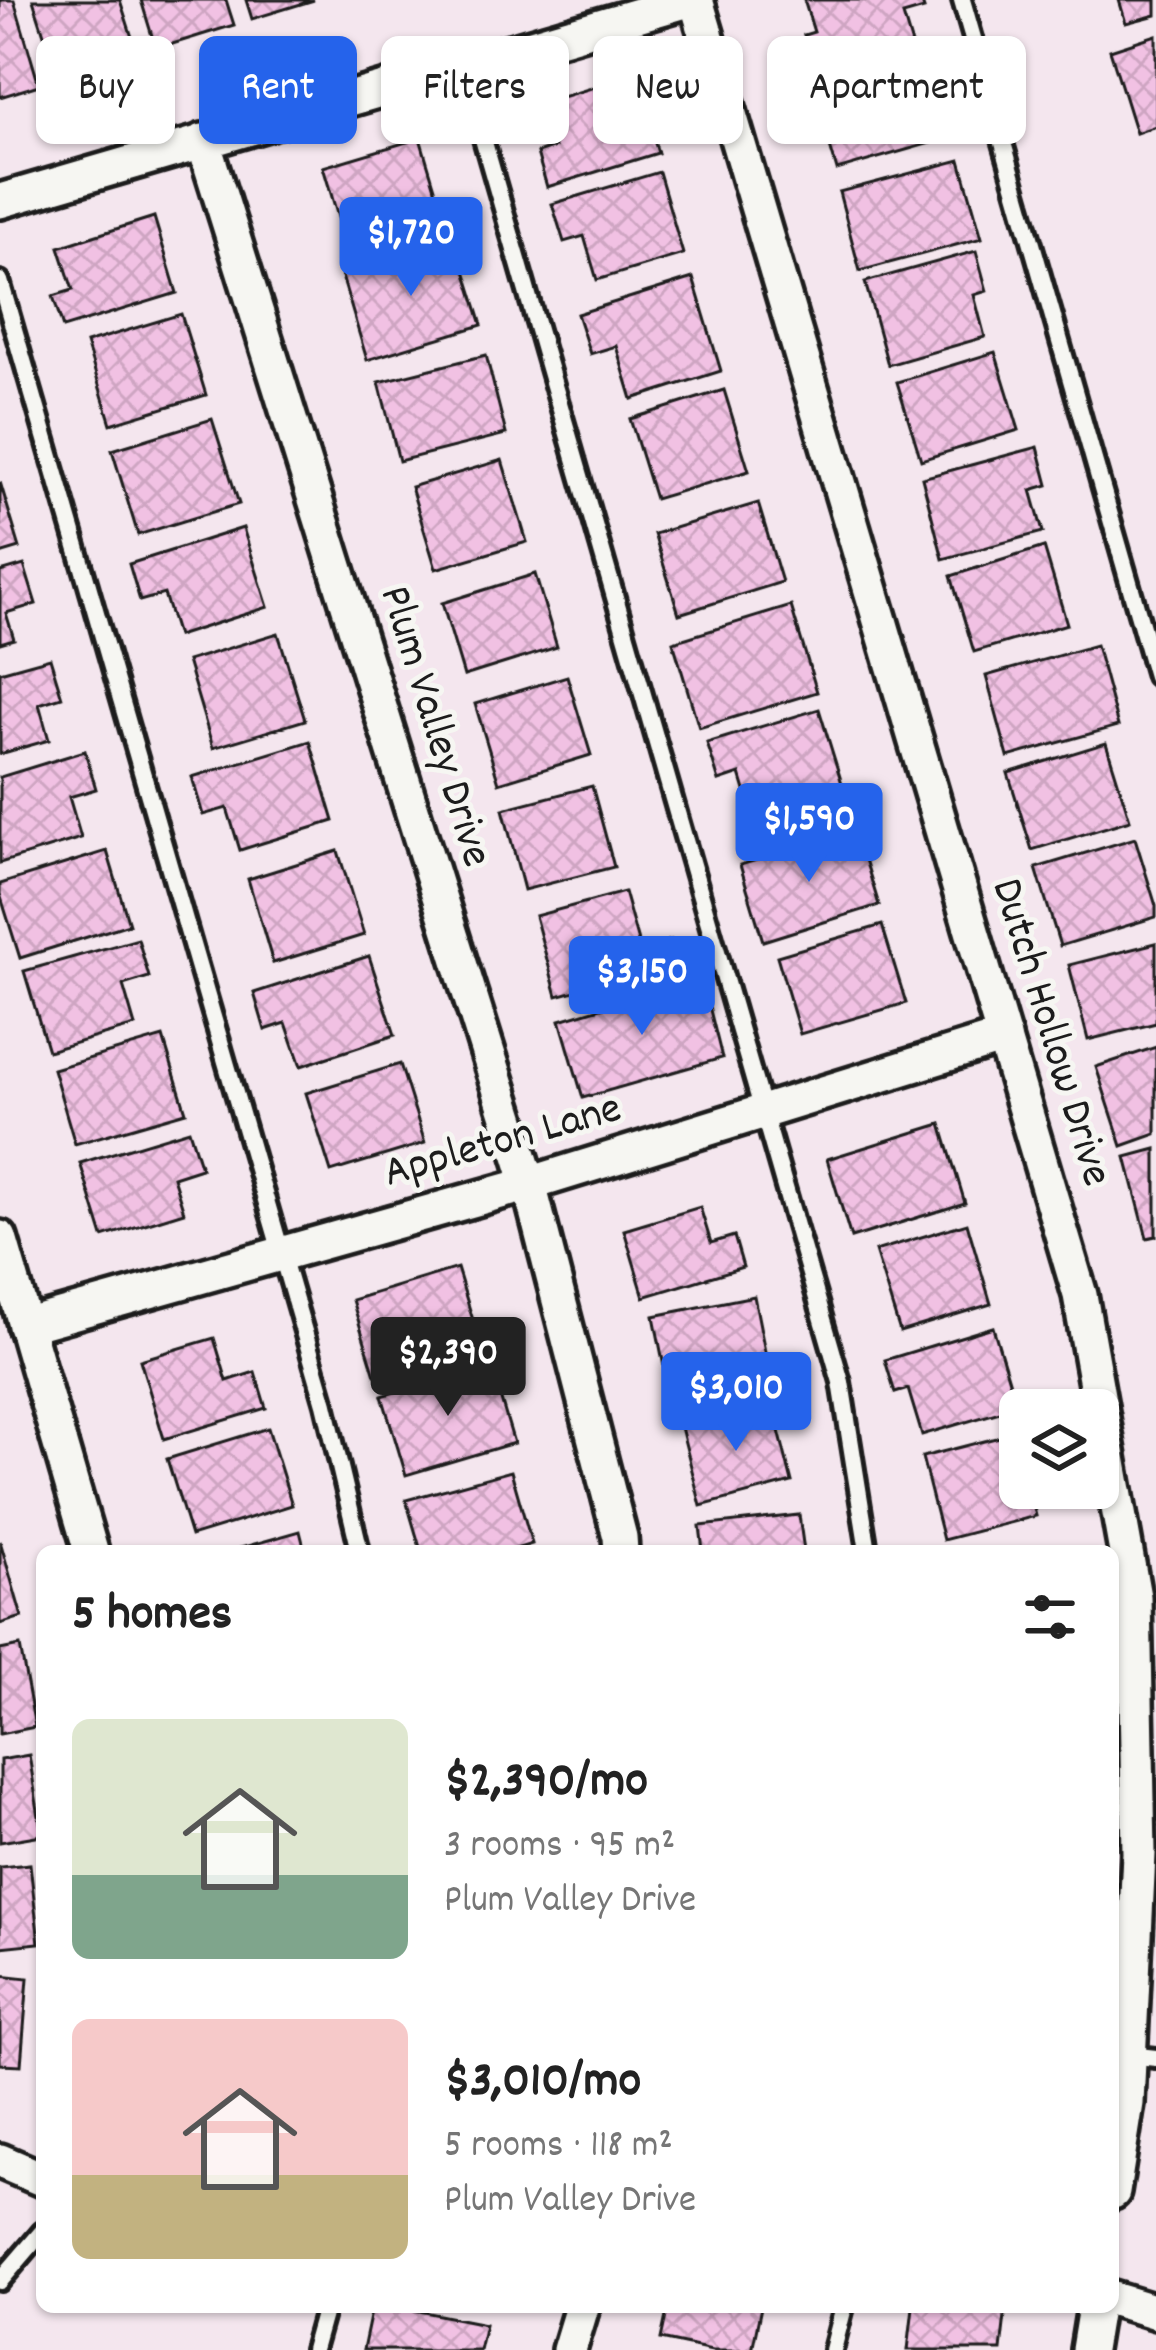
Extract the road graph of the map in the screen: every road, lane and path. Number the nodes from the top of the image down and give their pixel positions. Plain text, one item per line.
1 (692, 0) edge
2 (962, 0) edge
3 (567, 36) edge
4 (199, 143) edge
5 (204, 144) edge
6 (485, 144) edge
7 (0, 201) edge
8 (0, 281) edge
9 (1156, 676) edge
10 (1004, 1037) junction
11 (765, 1111) junction
12 (529, 1184) junction
13 (0, 1238) edge
14 (280, 1254) junction
15 (26, 1325) junction
16 (89, 1545) edge
17 (360, 1545) edge
18 (621, 1545) edge
19 (867, 1545) edge
20 (1148, 1827) edge
21 (1143, 2056) edge
22 (1119, 2154) edge
23 (0, 2161) edge
24 (36, 2176) edge
25 (36, 2239) edge
26 (0, 2281) edge
27 (1119, 2301) edge
28 (1156, 2312) edge
29 (324, 2313) edge
30 (580, 2313) edge
31 (842, 2313) edge
32 (1094, 2313) edge
33 (313, 2350) edge
34 (569, 2350) edge
35 (833, 2350) edge
36 (1088, 2350) edge

1 - 3 street
1 - 10 street, Dutch Hollow Drive
2 - 9 lane
4 - 7 street
5 - 12 street, Plum Valley Drive
6 - 11 lane
8 - 14 lane
10 - 11 street, Appleton Lane
10 - 20 street, Dutch Hollow Drive
11 - 12 street, Appleton Lane
11 - 19 lane
12 - 14 street, Appleton Lane
12 - 18 street, Plum Valley Drive
13 - 15 street
14 - 15 street, Appleton Lane
14 - 17 lane
15 - 16 street
20 - 21 street, Dutch Hollow Drive
21 - 22 street, Dutch Hollow Drive
23 - 24 street
25 - 26 lane
27 - 28 street
29 - 33 lane
30 - 34 street
31 - 35 lane
32 - 36 street

